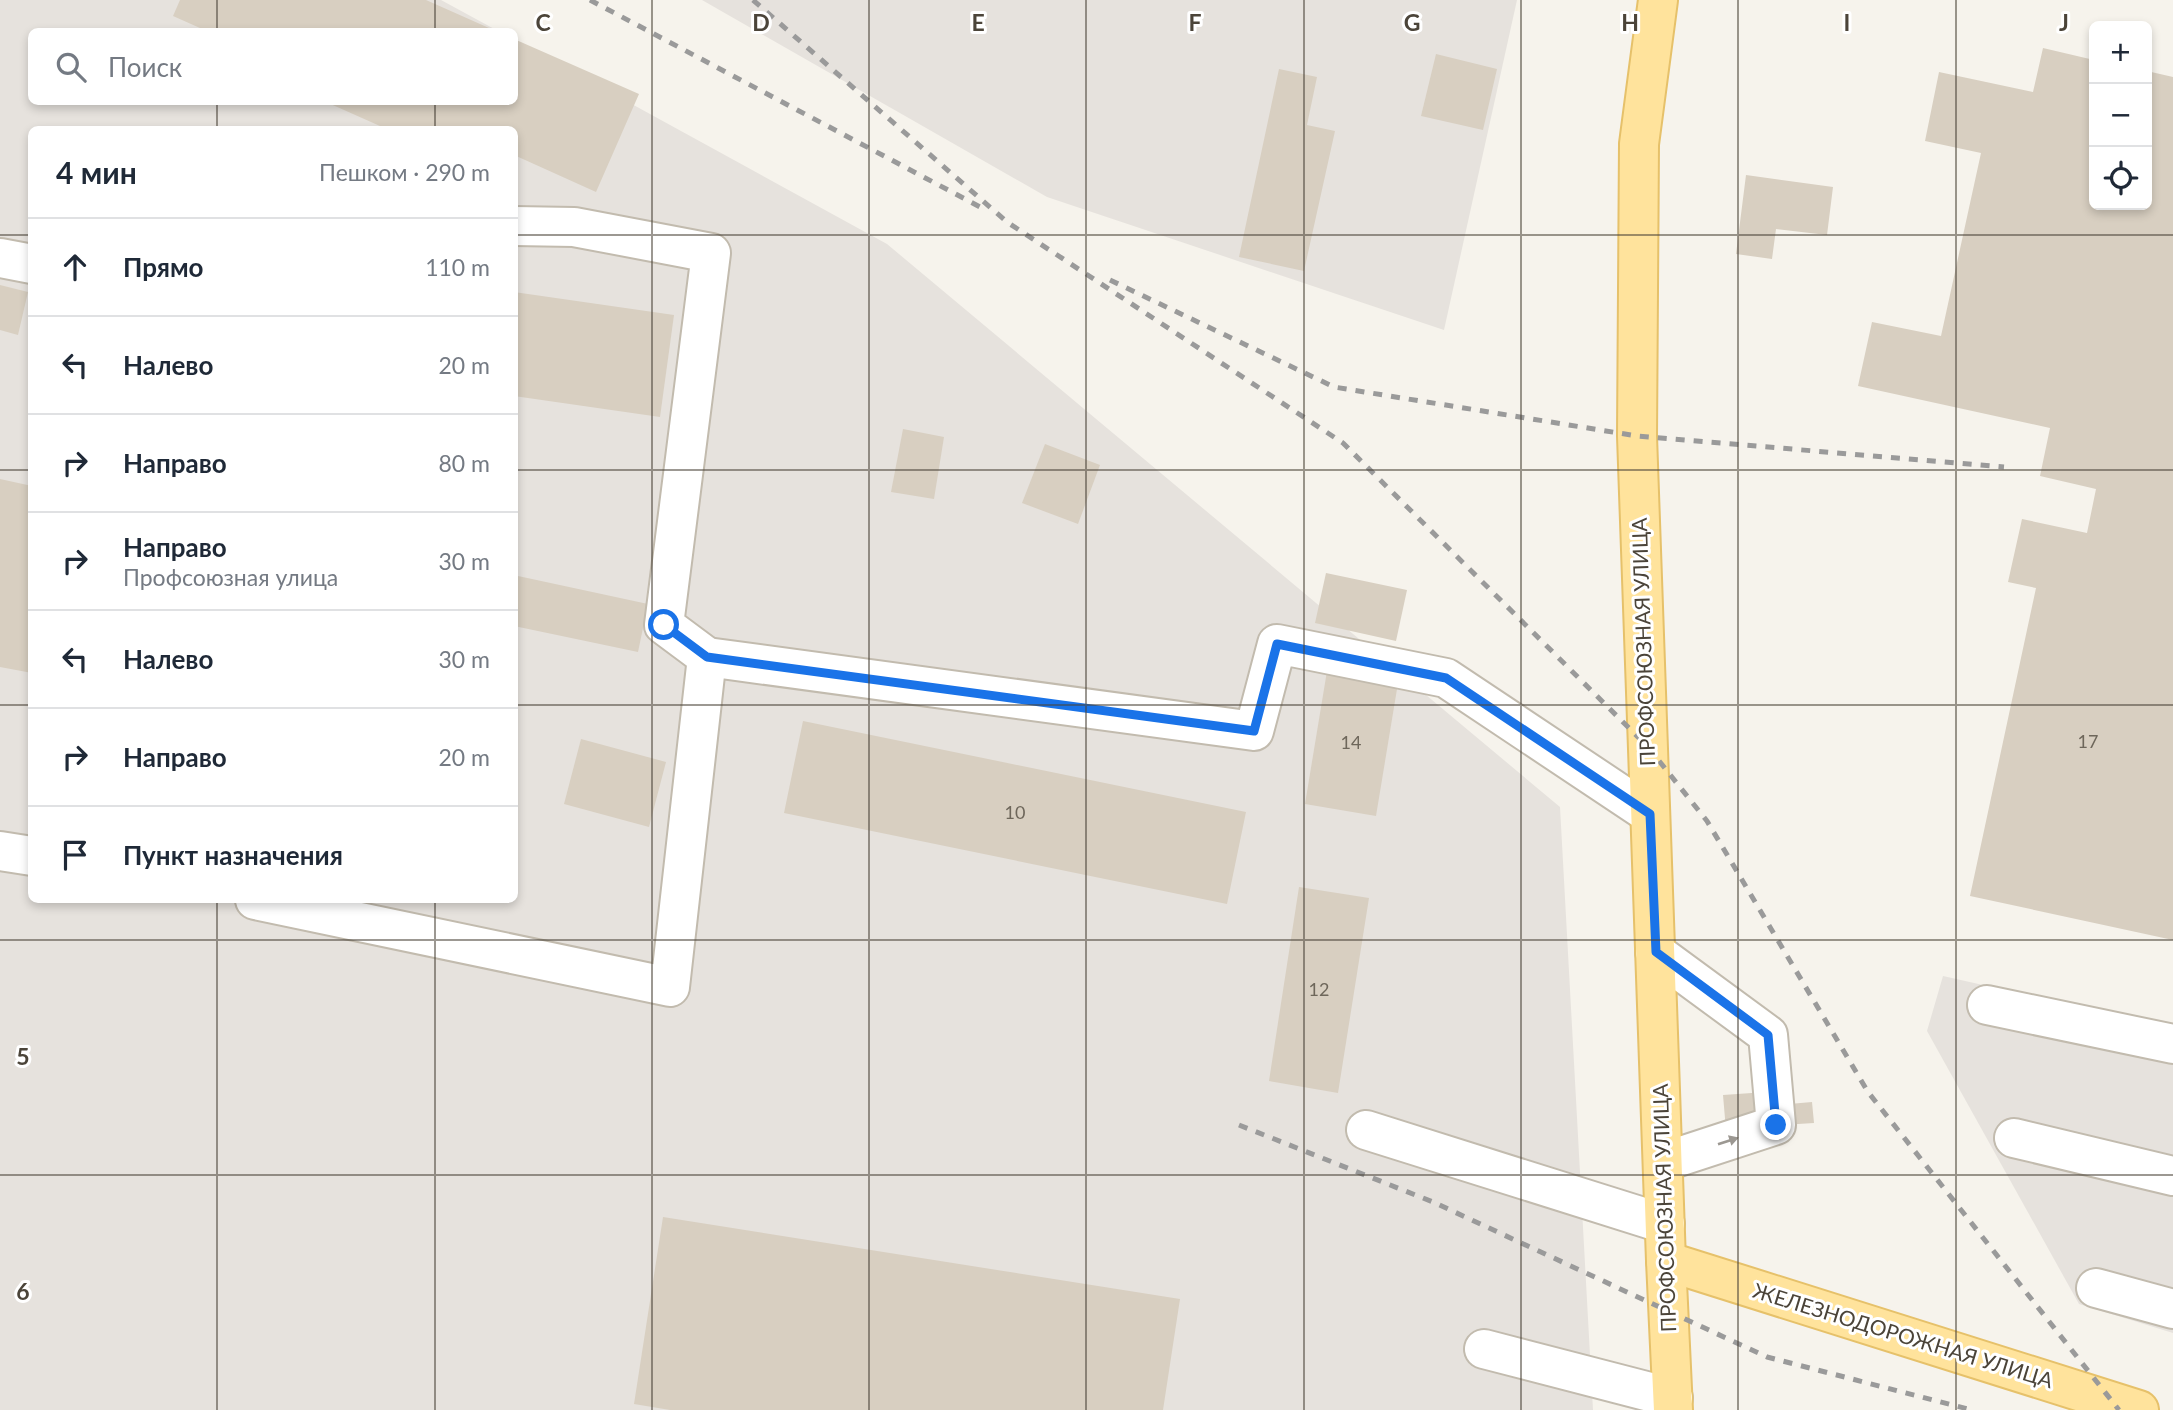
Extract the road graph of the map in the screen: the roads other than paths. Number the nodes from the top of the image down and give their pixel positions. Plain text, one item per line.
1 (1658, 0) edge
2 (518, 226) edge
3 (0, 258) edge
4 (28, 263) edge
5 (707, 657) junction
6 (1650, 814) junction
7 (0, 851) edge
8 (28, 855) edge
9 (269, 903) edge
10 (1656, 952) junction
11 (1987, 1005) dead end
12 (2173, 1044) edge
13 (1366, 1130) dead end
14 (2014, 1139) dead end
15 (1663, 1162) junction
16 (2173, 1176) edge
17 (1665, 1224) junction
18 (1666, 1261) junction
19 (2096, 1288) dead end
20 (2173, 1309) edge
21 (1484, 1349) dead end
22 (1673, 1404) edge
23 (2139, 1410) edge

1 - 6 main road, ПРОФСОЮЗНАЯ УЛИЦА
2 - 5 street
3 - 4 street
5 - 6 street
5 - 9 street
6 - 10 main road, ПРОФСОЮЗНАЯ УЛИЦА
7 - 8 street
10 - 15 main road, ПРОФСОЮЗНАЯ УЛИЦА
15 -> 10 street
11 - 12 street
13 - 17 street
14 - 16 street
15 - 17 main road, ПРОФСОЮЗНАЯ УЛИЦА
17 - 18 main road, ПРОФСОЮЗНАЯ УЛИЦА
18 - 22 main road, ПРОФСОЮЗНАЯ УЛИЦА
18 - 23 main road, ЖЕЛЕЗНОДОРОЖНАЯ УЛИЦА
19 - 20 street
21 - 22 street

